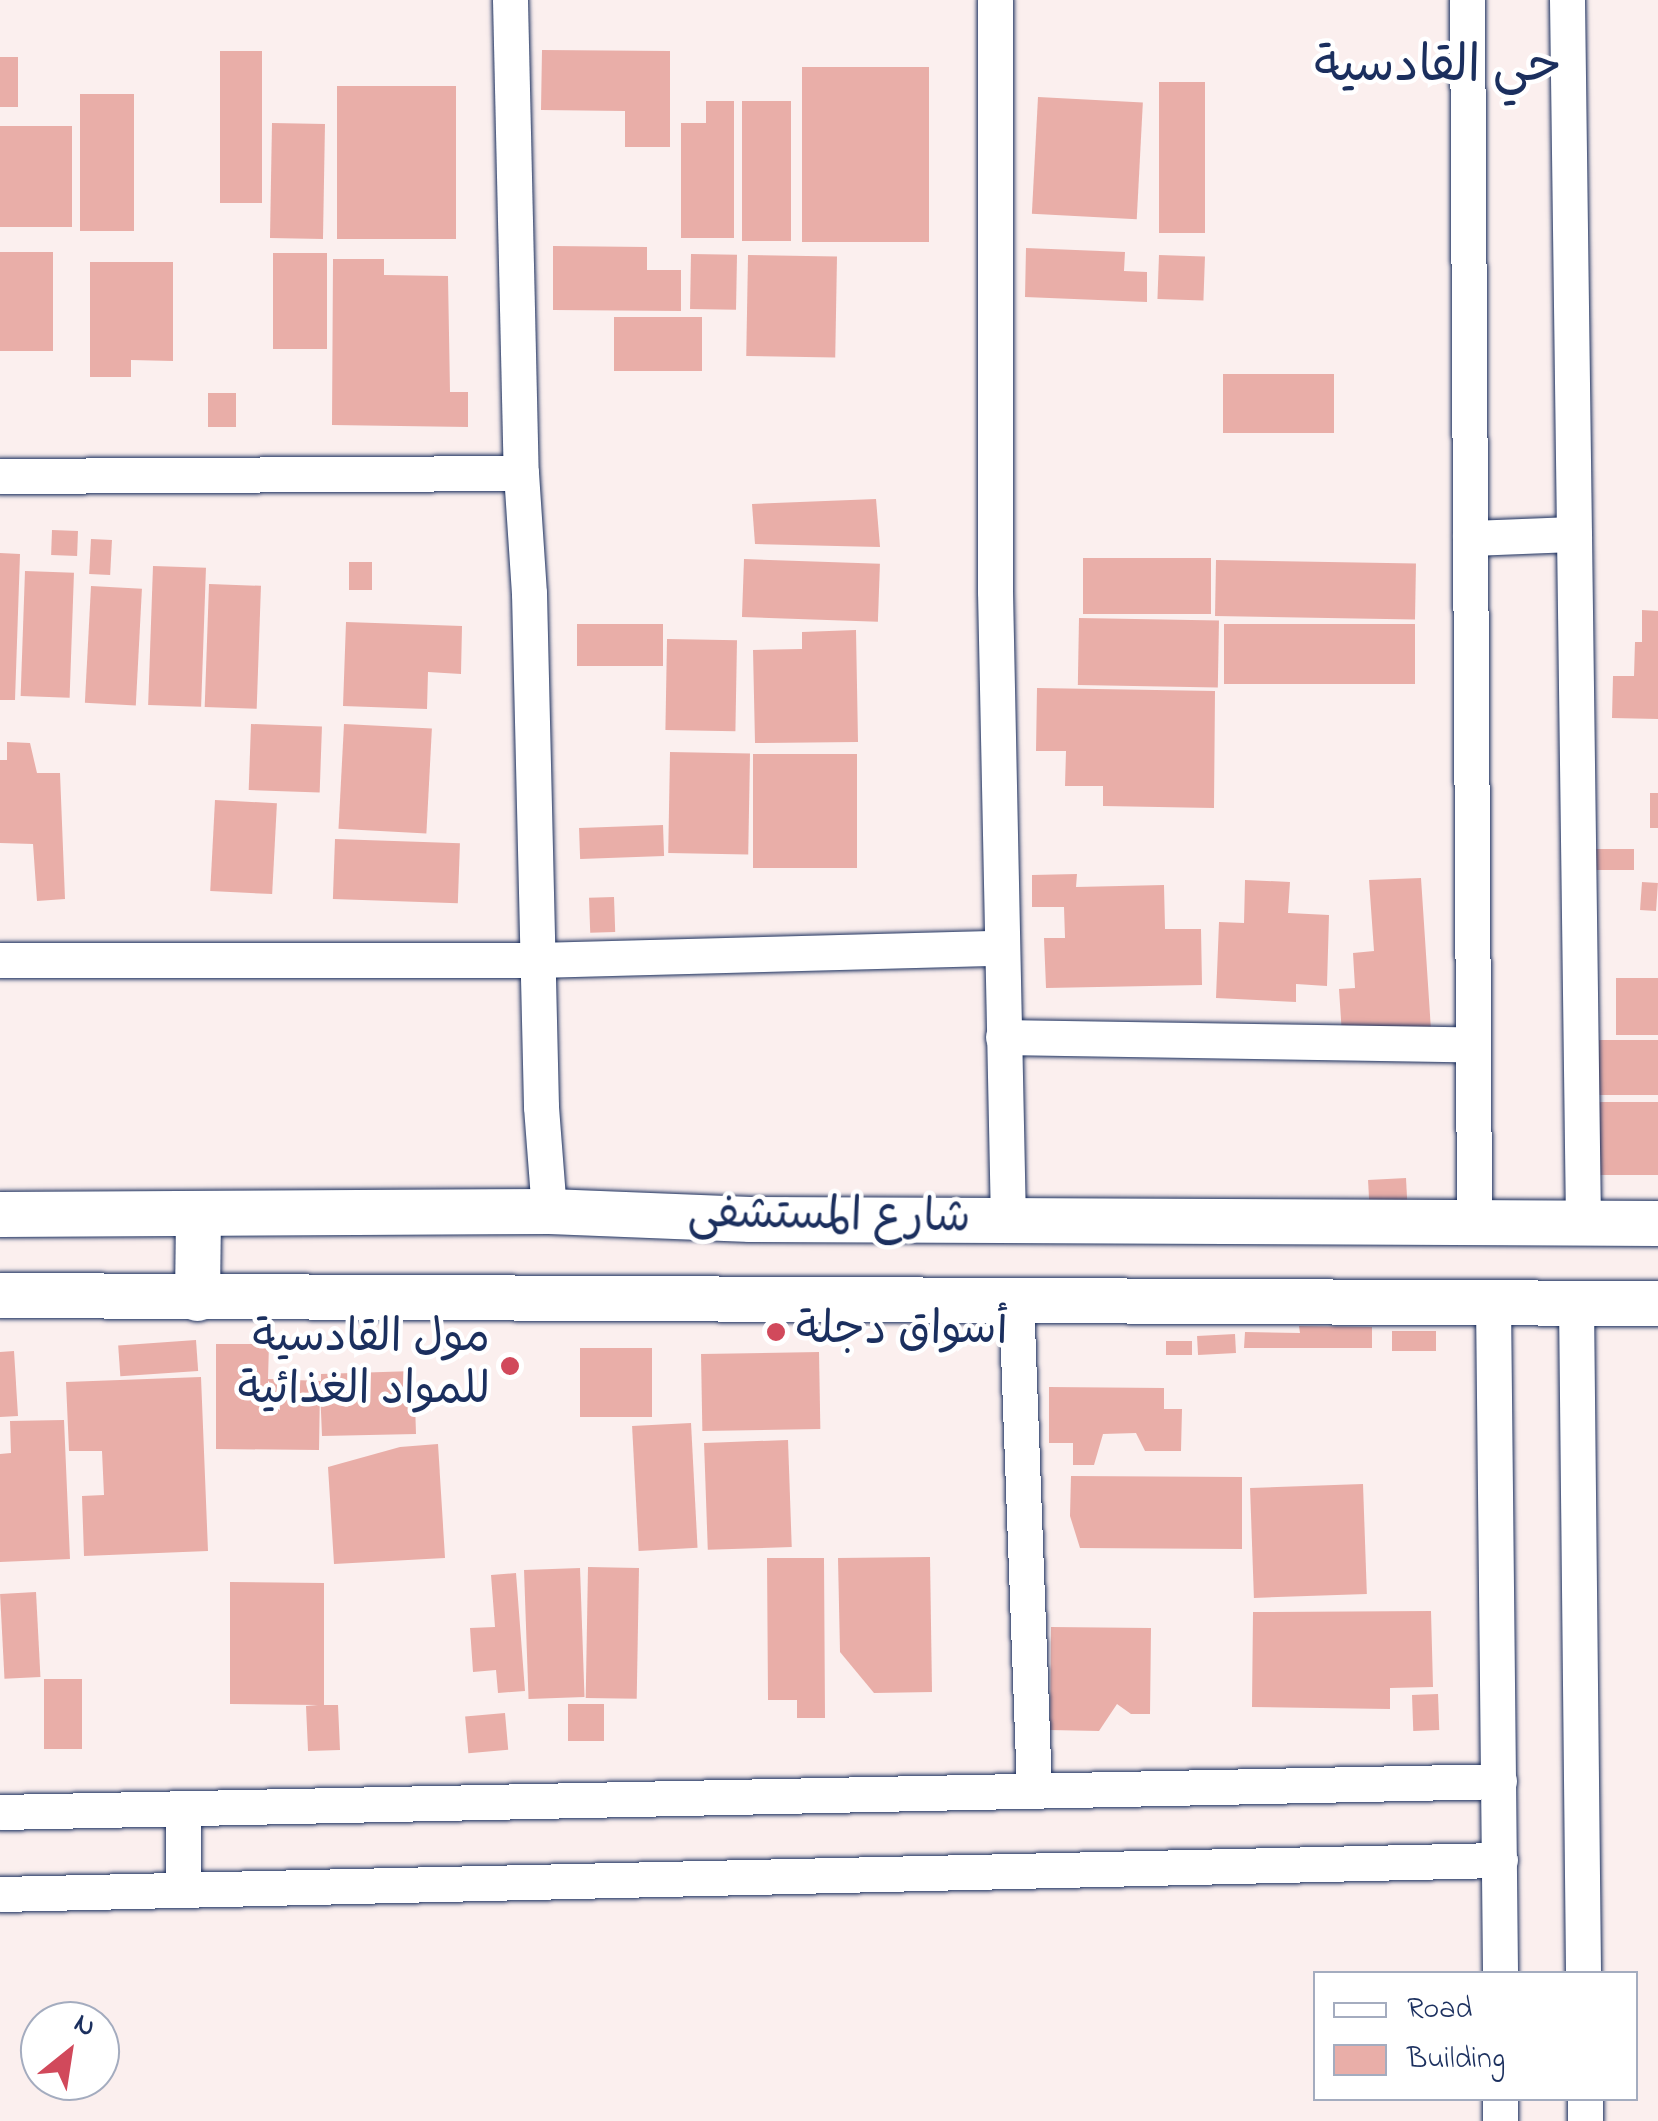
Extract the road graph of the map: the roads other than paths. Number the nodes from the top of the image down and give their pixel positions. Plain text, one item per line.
1 (510, 0) edge
2 (995, 0) edge
3 (1467, 0) edge
4 (1567, 0) edge
5 (521, 474) junction
6 (0, 476) edge
7 (1574, 534) junction
8 (1470, 538) junction
9 (1000, 948) junction
10 (0, 960) edge
11 (536, 960) junction
12 (1003, 1037) junction
13 (1473, 1044) junction
14 (549, 1211) junction
15 (0, 1214) edge
16 (198, 1216) junction
17 (1474, 1219) junction
18 (1008, 1220) junction
19 (1583, 1223) junction
20 (1658, 1223) edge
21 (0, 1295) edge
22 (197, 1298) junction
23 (1016, 1298) junction
24 (1493, 1301) junction
25 (1576, 1302) junction
26 (1658, 1303) edge
27 (1499, 1781) junction
28 (1034, 1791) junction
29 (183, 1808) junction
30 (0, 1812) edge
31 (1500, 1860) junction
32 (183, 1888) junction
33 (0, 1894) edge
34 (1500, 1971) edge
35 (1583, 1971) edge

1 - 5 street
2 - 9 street
3 - 8 street
4 - 7 street
5 - 6 street
5 - 11 street
7 - 8 street
7 - 19 street
8 - 13 street
9 - 11 street
9 - 12 street
10 - 11 street
11 - 14 street
12 - 13 street
12 - 18 street
13 - 17 street
14 - 16 street, شارع المستشفى
14 - 18 street, شارع المستشفى
15 - 16 street, شارع المستشفى
16 - 22 street
17 - 18 street, شارع المستشفى
17 - 19 street, شارع المستشفى
19 - 20 street, شارع المستشفى
21 - 22 street, شارع المستشفى
22 - 23 street, شارع المستشفى
23 - 24 street, شارع المستشفى
23 - 28 street
24 - 25 street, شارع المستشفى
24 - 27 street
25 - 26 street, شارع المستشفى
25 - 35 street
27 - 28 street
27 - 31 street
28 - 29 street
29 - 30 street
29 - 32 street
31 - 32 street
31 - 34 street
32 - 33 street

